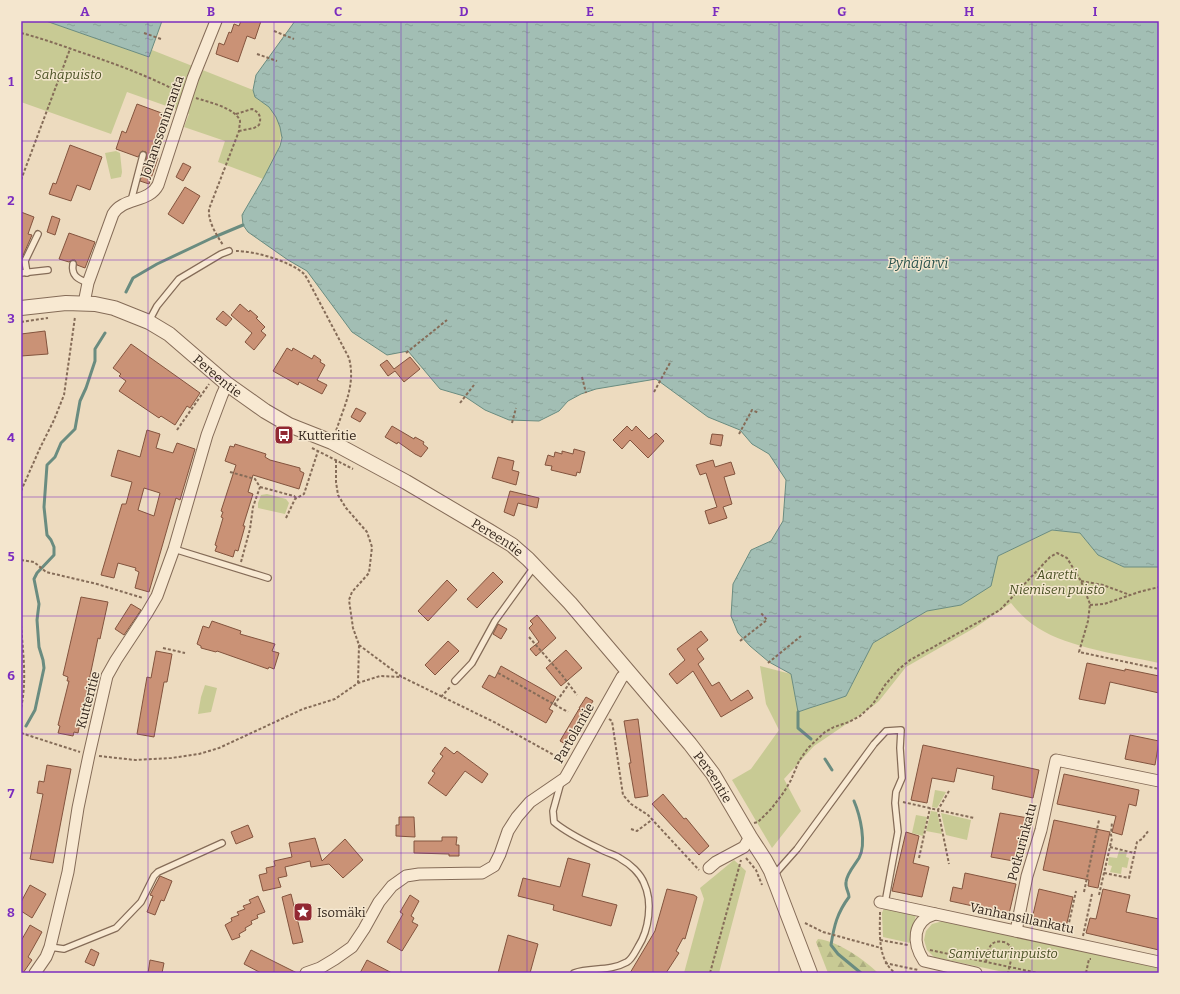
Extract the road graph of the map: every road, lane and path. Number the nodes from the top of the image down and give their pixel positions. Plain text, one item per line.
1 (224, 21) edge
2 (215, 25) edge
3 (274, 31) dead end
4 (21, 33) edge
5 (144, 33) dead end
6 (161, 39) dead end
7 (294, 39) dead end
8 (70, 49) junction
9 (257, 54) dead end
10 (277, 61) dead end
11 (188, 96) junction
12 (236, 114) junction
13 (239, 130) junction
14 (143, 155) dead end
15 (21, 180) edge
16 (131, 202) junction
17 (38, 234) dead end
18 (222, 244) dead end
19 (229, 251) joint
20 (73, 264) dead end
21 (48, 270) dead end
22 (24, 273) edge
23 (88, 283) junction
24 (21, 308) edge
25 (83, 310) junction
26 (68, 316) dead end
27 (75, 316) junction
28 (55, 317) dead end
29 (447, 320) dead end
30 (21, 322) edge
31 (149, 322) junction
32 (406, 353) dead end
33 (671, 361) dead end
34 (582, 376) dead end
35 (474, 385) dead end
36 (224, 389) junction
37 (654, 392) dead end
38 (586, 393) dead end
39 (460, 403) dead end
40 (516, 408) dead end
41 (759, 413) dead end
42 (512, 423) dead end
43 (177, 430) dead end
44 (336, 432) dead end
45 (739, 434) dead end
46 (311, 448) dead end
47 (318, 451) junction
48 (336, 460) junction
49 (356, 470) dead end
50 (230, 472) dead end
51 (260, 487) junction
52 (21, 490) edge
53 (296, 498) junction
54 (286, 518) dead end
55 (174, 549) junction
56 (21, 560) edge
57 (535, 566) junction
58 (239, 569) junction
59 (268, 578) dead end
60 (1081, 581) junction
61 (1159, 587) edge
62 (1130, 596) junction
63 (154, 602) junction
64 (1090, 605) junction
65 (761, 613) dead end
66 (21, 625) edge
67 (529, 636) dead end
68 (801, 636) dead end
69 (740, 641) dead end
70 (359, 645) junction
71 (163, 648) dead end
72 (185, 653) dead end
73 (768, 663) dead end
74 (1159, 669) edge
75 (498, 673) dead end
76 (629, 673) junction
77 (402, 677) junction
78 (455, 681) joint
79 (358, 683) junction
80 (569, 684) junction
81 (577, 695) dead end
82 (441, 697) junction
83 (554, 705) junction
84 (21, 708) edge
85 (568, 712) dead end
86 (602, 713) junction
87 (21, 733) edge
88 (89, 755) junction
89 (572, 766) junction
90 (562, 780) junction
91 (1159, 781) edge
92 (949, 791) dead end
93 (895, 801) junction
94 (930, 808) junction
95 (938, 810) junction
96 (974, 818) dead end
97 (653, 819) junction
98 (1099, 820) dead end
99 (758, 822) dead end
100 (1112, 822) dead end
101 (632, 829) dead end
102 (1149, 830) dead end
103 (750, 836) junction
104 (222, 843) dead end
105 (1110, 847) junction
106 (1134, 853) junction
107 (919, 858) dead end
108 (950, 864) dead end
109 (706, 871) joint
110 (1104, 873) junction
111 (773, 876) junction
112 (764, 888) dead end
113 (1076, 891) dead end
114 (1084, 892) dead end
115 (1092, 894) dead end
116 (1099, 895) dead end
117 (884, 900) junction
118 (935, 914) junction
119 (801, 921) dead end
120 (1016, 931) junction
121 (1067, 934) dead end
122 (1083, 938) dead end
123 (880, 940) junction
124 (916, 946) junction
125 (50, 947) junction
126 (881, 948) junction
127 (1097, 960) dead end
128 (885, 962) junction
129 (986, 962) junction
130 (1159, 962) edge
131 (924, 966) junction
132 (1009, 967) junction
133 (35, 973) edge
134 (306, 973) edge
135 (574, 973) edge
136 (710, 973) edge
137 (810, 973) edge
138 (894, 973) edge
139 (976, 973) edge
140 (1008, 973) edge
141 (1038, 973) edge
142 (1086, 973) edge

1 - 2 street, Johanssoninranta
2 - 11 street, Johanssoninranta
3 - 7 path
4 - 8 path
5 - 6 path
8 - 11 path
8 - 15 path
9 - 10 path
11 - 12 path
11 - 16 street, Johanssoninranta
12 - 13 path
12 - 13 path
13 - 18 path
14 - 16 lane
16 - 23 street, Johanssoninranta
17 - 22 lane
19 - 31 lane
19 - 44 path
20 - 23 lane
21 - 22 lane
23 - 25 street, Johanssoninranta
24 - 25 street, Pereentie
25 - 27 path
25 - 31 street, Pereentie
26 - 27 path
27 - 52 path
28 - 30 path
29 - 32 path
31 - 36 street, Pereentie
33 - 37 path
34 - 38 path
35 - 39 path
36 - 43 path
36 - 55 street, Kutteritie
36 - 57 street, Pereentie
40 - 42 path
41 - 45 path
46 - 47 path
47 - 48 path
47 - 53 path
48 - 49 path
48 - 70 path
50 - 51 path
51 - 53 path
51 - 58 path
53 - 54 path
55 - 58 lane
55 - 63 street, Kutteritie
56 - 63 path
57 - 76 street, Pereentie
57 - 78 lane
58 - 59 lane
60 - 62 path
60 - 64 path
60 - 99 path
61 - 62 path
62 - 64 path
63 - 88 street, Kutteritie
64 - 74 path
65 - 69 path
66 - 84 path
67 - 80 path
68 - 73 path
70 - 77 path
70 - 79 path
71 - 72 path
75 - 83 path
76 - 86 street, Partolantie
76 - 103 street, Pereentie
77 - 79 path
77 - 82 path
78 - 82 path
79 - 88 path
80 - 81 path
80 - 83 path
82 - 89 path
83 - 85 path
86 - 89 street, Partolantie
86 - 97 path
87 - 88 path
88 - 125 street, Kutteritie
89 - 90 street, Partolantie
90 - 134 street, Partolantie
90 - 135 lane
91 - 120 street, Potkurinkatu
92 - 95 path
93 - 94 path
93 - 111 lane
93 - 117 lane
94 - 95 path
94 - 107 path
95 - 96 path
95 - 108 path
97 - 101 path
97 - 109 path
98 - 114 path
100 - 105 path
102 - 106 path
103 - 109 street
103 - 111 street, Pereentie
104 - 125 lane
105 - 106 path
105 - 110 path
106 - 110 path
110 - 116 path
111 - 137 street, Pereentie
112 - 136 path
113 - 121 path
115 - 122 path
117 - 118 street, Vanhansillankatu
117 - 123 path
118 - 120 street, Vanhansillankatu
118 - 124 street
119 - 126 path
120 - 130 street, Vanhansillankatu
123 - 124 path
123 - 126 path
124 - 129 path
124 - 131 street
125 - 133 street, Kutteritie
126 - 128 path
127 - 142 path
128 - 131 path
128 - 138 path
129 - 132 path
129 - 132 path
131 - 139 street
132 - 140 path
132 - 141 path

